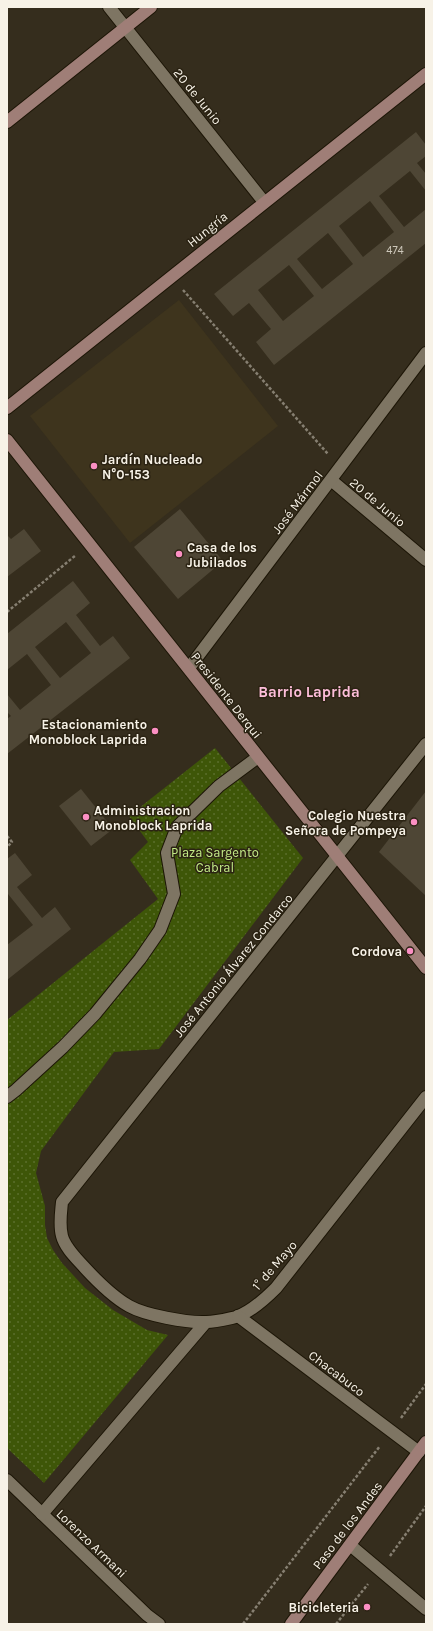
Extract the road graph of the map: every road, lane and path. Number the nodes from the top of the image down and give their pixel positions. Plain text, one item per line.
1 (109, 7) edge
2 (151, 7) edge
3 (125, 28) junction
4 (426, 74) edge
5 (7, 122) edge
6 (264, 202) junction
7 (171, 277) junction
8 (426, 353) edge
9 (7, 408) edge
10 (7, 440) edge
11 (331, 480) junction
12 (89, 544) junction
13 (426, 560) edge
14 (7, 612) edge
15 (189, 668) junction
16 (426, 744) edge
17 (258, 757) junction
18 (7, 836) edge
19 (7, 847) edge
20 (337, 857) junction
21 (426, 968) edge
22 (7, 1097) edge
23 (426, 1097) edge
24 (238, 1316) junction
25 (206, 1322) junction
26 (426, 1384) edge
27 (391, 1432) junction
28 (422, 1447) edge
29 (7, 1480) edge
30 (42, 1514) junction
31 (350, 1545) junction
32 (426, 1609) edge
33 (159, 1624) edge
34 (243, 1624) edge
35 (291, 1624) edge

1 - 3 street, 20 de Junio
2 - 3 street
3 - 5 street
3 - 6 street, 20 de Junio
4 - 6 street, Hungría
6 - 7 street, Hungría
7 - 9 street, Hungría
7 - 11 path
8 - 11 street, José Mármol
10 - 12 street, Presidente Derqui
11 - 13 street, 20 de Junio
11 - 15 street, José Mármol
12 - 14 path
12 - 15 street, Presidente Derqui
15 - 17 street, Presidente Derqui
16 - 20 street, José Antonio Álvarez Condarco
17 - 20 street, Presidente Derqui
17 - 22 street
18 - 19 path
20 - 21 street, Presidente Derqui
20 - 25 street, José Antonio Álvarez Condarco
23 - 24 street, 1° de Mayo
24 - 25 street, 1° de Mayo
24 - 27 street, Chacabuco
25 - 30 street
26 - 27 path
27 - 28 street, Chacabuco
27 - 34 path
28 - 31 street, Paso de los Andes
29 - 30 street, Lorenzo Armani
30 - 33 street, Lorenzo Armani
31 - 32 street
31 - 35 street, Paso de los Andes

